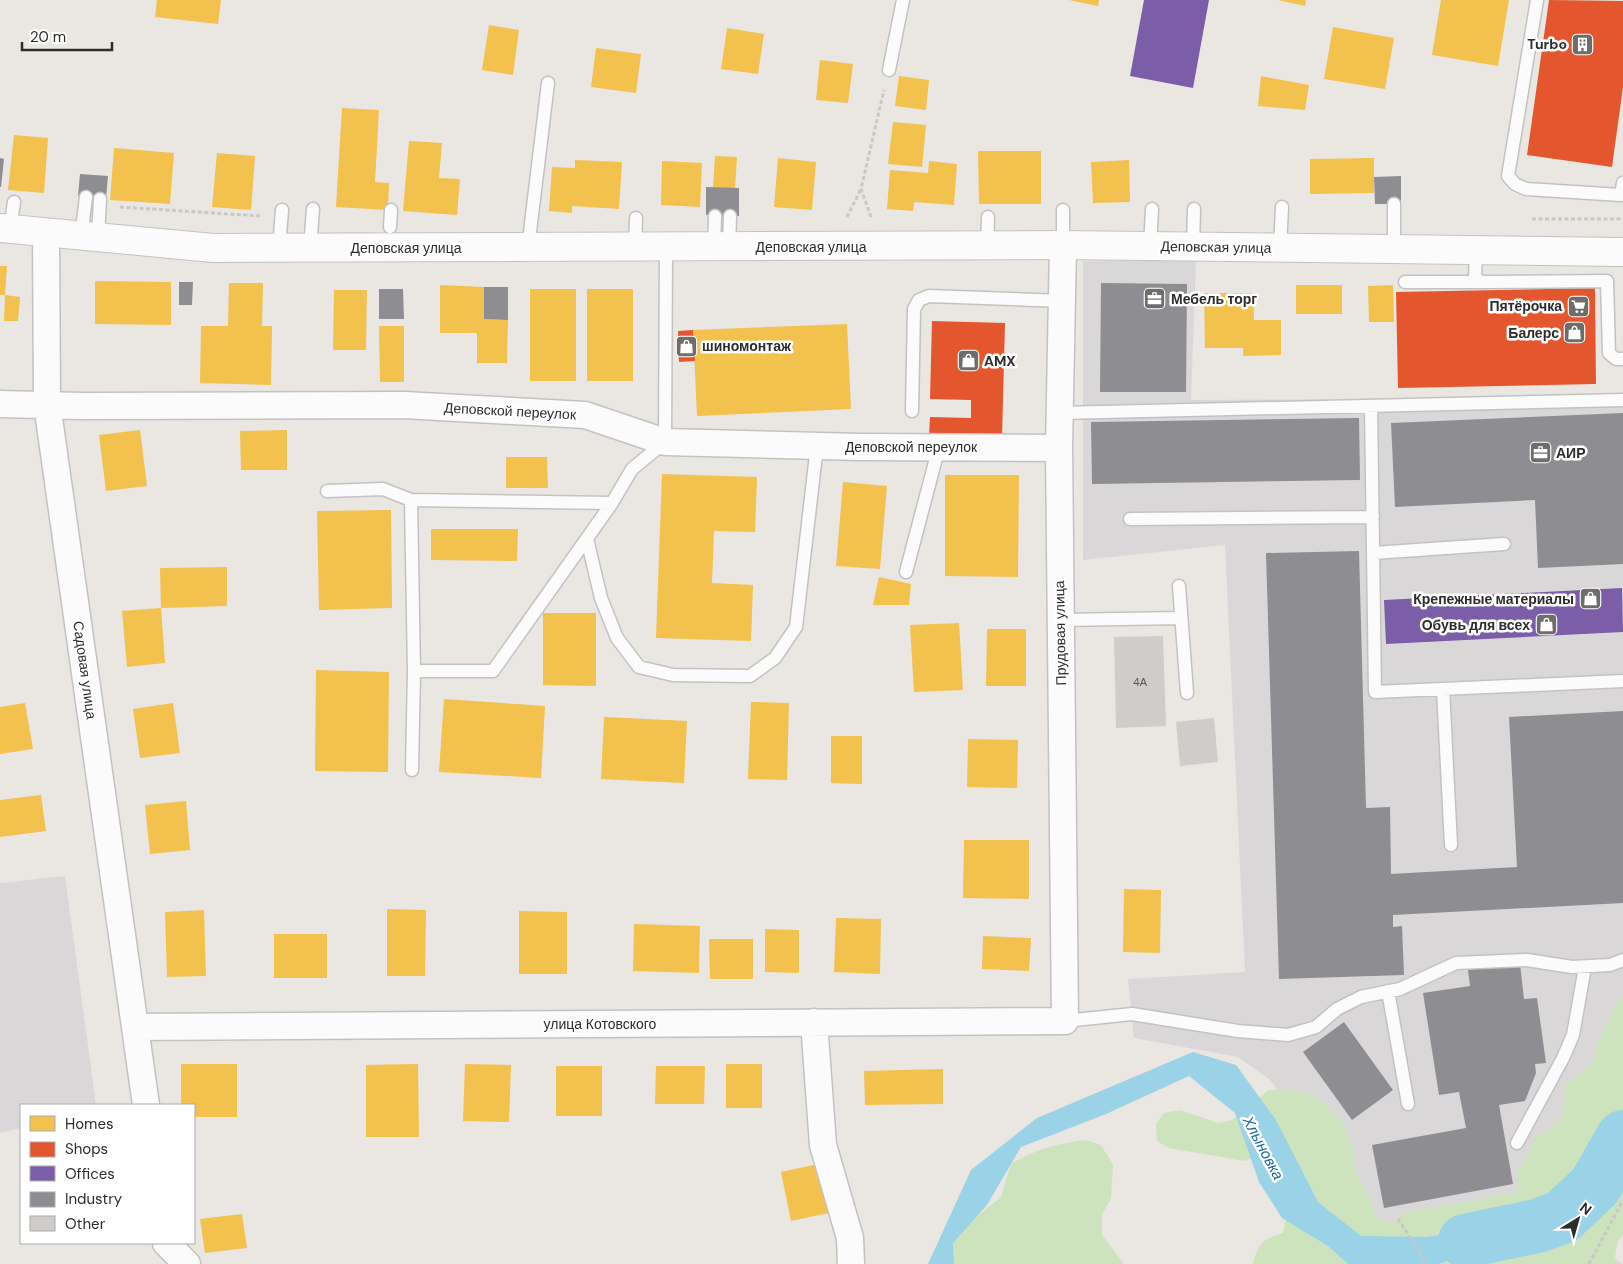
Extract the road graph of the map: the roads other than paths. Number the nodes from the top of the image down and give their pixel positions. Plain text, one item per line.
1 (903, 0) edge
2 (1537, 0) edge
3 (889, 70) dead end
4 (548, 83) dead end
5 (1623, 184) edge
6 (86, 197) dead end
7 (100, 199) dead end
8 (14, 202) dead end
9 (1394, 204) dead end
10 (1282, 207) dead end
11 (313, 209) dead end
12 (1152, 209) dead end
13 (1194, 209) dead end
14 (282, 210) dead end
15 (391, 210) dead end
16 (1063, 210) dead end
17 (715, 216) dead end
18 (730, 216) dead end
19 (988, 217) dead end
20 (636, 218) dead end
21 (390, 227) dead end
22 (5, 228) edge
23 (46, 234) junction
24 (90, 237) junction
25 (1063, 245) junction
26 (1150, 246) junction
27 (987, 247) junction
28 (1192, 247) junction
29 (278, 248) junction
30 (310, 248) junction
31 (528, 248) junction
32 (635, 248) junction
33 (666, 248) junction
34 (721, 248) junction
35 (1280, 248) junction
36 (1394, 249) junction
37 (1476, 250) junction
38 (1623, 252) edge
39 (1405, 282) dead end
40 (1480, 282) junction
41 (1062, 301) junction
42 (1623, 359) edge
43 (1623, 400) edge
44 (0, 404) edge
45 (47, 404) junction
46 (1371, 406) junction
47 (912, 411) dead end
48 (1060, 413) junction
49 (665, 442) junction
50 (817, 446) junction
51 (940, 447) junction
52 (1059, 448) junction
53 (327, 491) dead end
54 (411, 500) junction
55 (612, 503) junction
56 (1373, 517) junction
57 (1130, 519) dead end
58 (587, 539) junction
59 (1504, 544) dead end
60 (1373, 553) junction
61 (906, 572) dead end
62 (1179, 586) dead end
63 (1181, 618) junction
64 (1060, 620) junction
65 (414, 670) junction
66 (1623, 682) edge
67 (1443, 689) junction
68 (1187, 693) dead end
69 (412, 770) dead end
70 (1452, 845) dead end
71 (1623, 960) edge
72 (1585, 967) junction
73 (1388, 991) junction
74 (814, 1022) junction
75 (1065, 1022) junction
76 (135, 1027) junction
77 (146, 1104) edge
78 (1408, 1104) dead end
79 (1517, 1143) dead end
80 (167, 1244) edge
81 (187, 1264) edge
82 (851, 1264) edge

1 - 3 lane
2 - 5 lane
4 - 31 lane
6 - 24 lane
7 - 24 lane
8 - 22 lane
9 - 36 lane
10 - 35 lane
11 - 30 lane
12 - 26 lane
13 - 28 lane
14 - 29 lane
15 - 21 lane
16 - 25 lane
17 - 34 lane
18 - 34 lane
19 - 27 lane
20 - 32 lane
22 - 23 main road, Деповская улица
23 - 24 main road, Деповская улица
23 - 45 street, Садовая улица
24 - 29 main road, Деповская улица
25 - 26 main road, Деповская улица
25 - 27 main road, Деповская улица
25 - 41 street, Прудовая улица
26 - 28 main road, Деповская улица
27 - 34 main road, Деповская улица
28 - 35 main road, Деповская улица
29 - 30 main road, Деповская улица
30 - 31 main road, Деповская улица
31 - 32 main road, Деповская улица
32 - 33 main road, Деповская улица
33 - 34 main road, Деповская улица
33 - 49 lane
35 - 36 main road, Деповская улица
36 - 37 main road, Деповская улица
37 - 38 main road, Деповская улица
37 - 40 lane
39 - 40 lane
40 - 42 lane
41 - 47 lane
41 - 48 street, Прудовая улица
43 - 46 lane
44 - 45 street, Деповской переулок
45 - 49 street, Деповской переулок
45 - 76 street, Садовая улица
46 - 48 lane
46 - 56 lane
48 - 52 street, Прудовая улица
49 - 50 street, Деповской переулок
49 - 55 lane
50 - 51 street, Деповской переулок
50 - 58 lane
51 - 52 street, Деповской переулок
51 - 61 lane
52 - 64 street, Прудовая улица
53 - 54 lane
54 - 55 lane
54 - 65 lane
55 - 58 lane
56 - 57 lane
56 - 60 lane
58 - 65 lane
59 - 60 lane
60 - 67 lane
62 - 63 lane
63 - 64 lane
63 - 68 lane
64 - 75 street, Прудовая улица
65 - 69 lane
66 - 67 lane
67 - 70 lane
71 - 72 lane
72 - 73 lane
72 - 79 lane
73 - 75 lane
73 - 78 lane
74 - 75 street, улица Котовского
74 - 76 street, улица Котовского
74 - 82 street
76 - 77 street, Садовая улица
80 - 81 street

